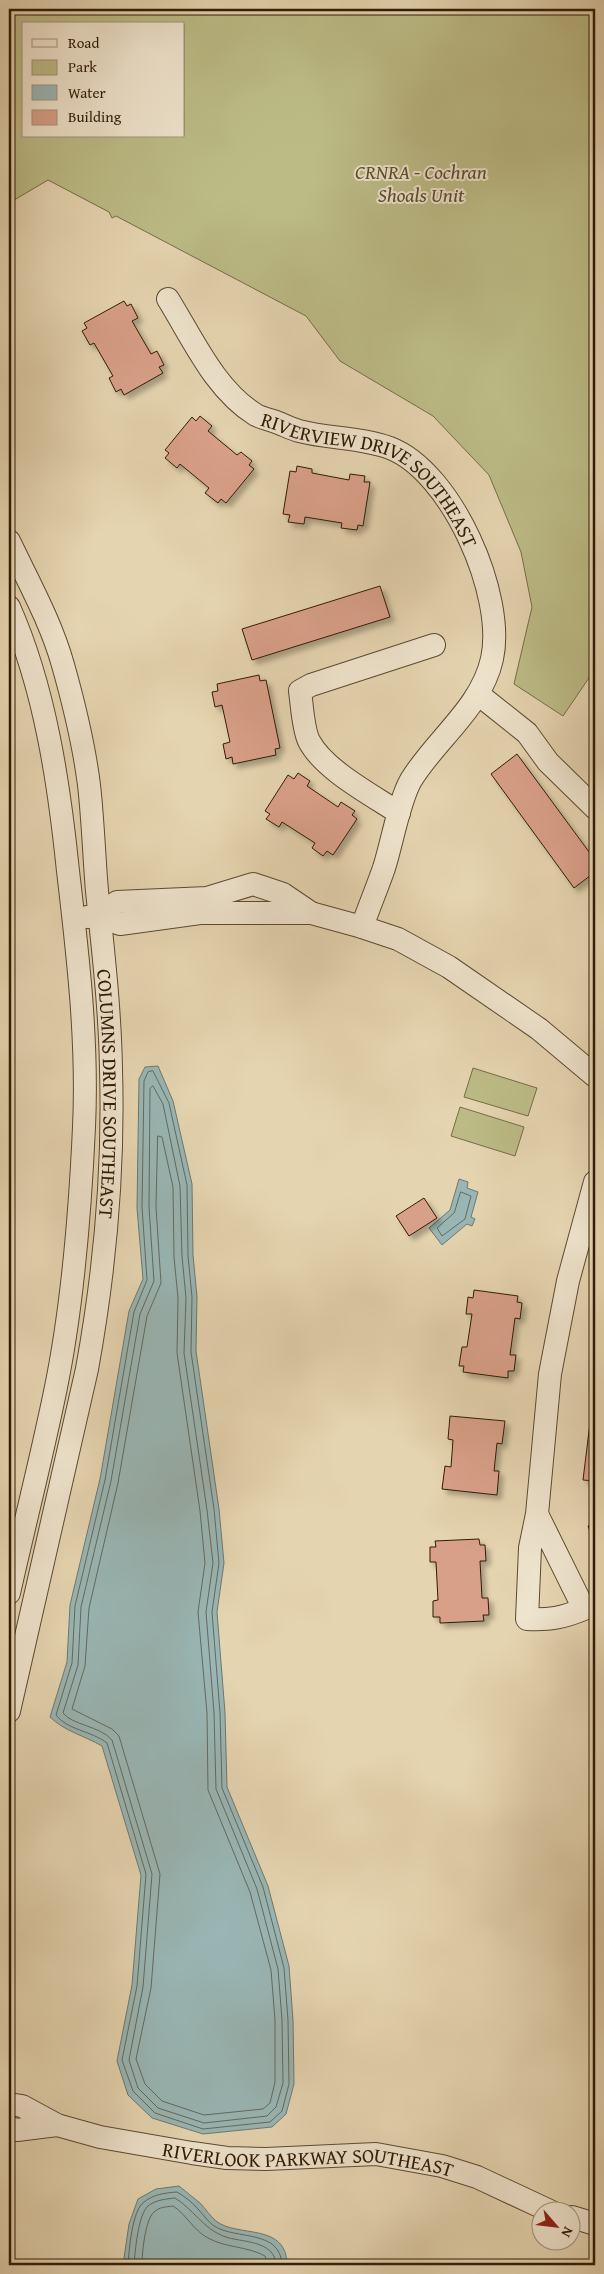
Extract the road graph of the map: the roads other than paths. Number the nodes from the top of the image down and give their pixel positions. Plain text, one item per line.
1 (168, 299) dead end
2 (9, 541) edge
3 (36, 597) junction
4 (9, 608) edge
5 (434, 645) dead end
6 (478, 694) junction
7 (595, 808) edge
8 (400, 813) junction
9 (100, 916) junction
10 (73, 918) junction
11 (362, 927) junction
12 (595, 1076) edge
13 (595, 1182) edge
14 (71, 1285) junction
15 (100, 1288) junction
16 (537, 1514) dead end
17 (9, 1594) edge
18 (18, 1627) edge
19 (9, 1711) edge
20 (9, 2104) edge
21 (57, 2125) junction
22 (9, 2128) edge
23 (532, 2203) edge
24 (582, 2220) edge
25 (595, 2224) edge

1 - 6 street, RIVERVIEW DRIVE SOUTHEAST
2 - 3 street, COLUMNS DRIVE SOUTHEAST
3 - 4 street
3 - 9 street, COLUMNS DRIVE SOUTHEAST
4 - 10 street, COLUMNS DRIVE SOUTHEAST
5 - 8 street
6 - 7 street
6 - 8 street, RIVERVIEW DRIVE SOUTHEAST
8 - 11 street, RIVERVIEW DRIVE SOUTHEAST
9 - 10 street
9 - 11 street
9 - 15 street, COLUMNS DRIVE SOUTHEAST
10 - 14 street, COLUMNS DRIVE SOUTHEAST
11 - 12 street
13 - 16 street
14 - 15 street
14 - 17 street, COLUMNS DRIVE SOUTHEAST
15 - 18 street, COLUMNS DRIVE SOUTHEAST
18 - 19 street, COLUMNS DRIVE SOUTHEAST
20 - 21 street, RIVERLOOK PARKWAY SOUTHEAST
21 - 22 street, RIVERLOOK PARKWAY SOUTHEAST
21 - 23 street, RIVERLOOK PARKWAY SOUTHEAST
24 - 25 street

